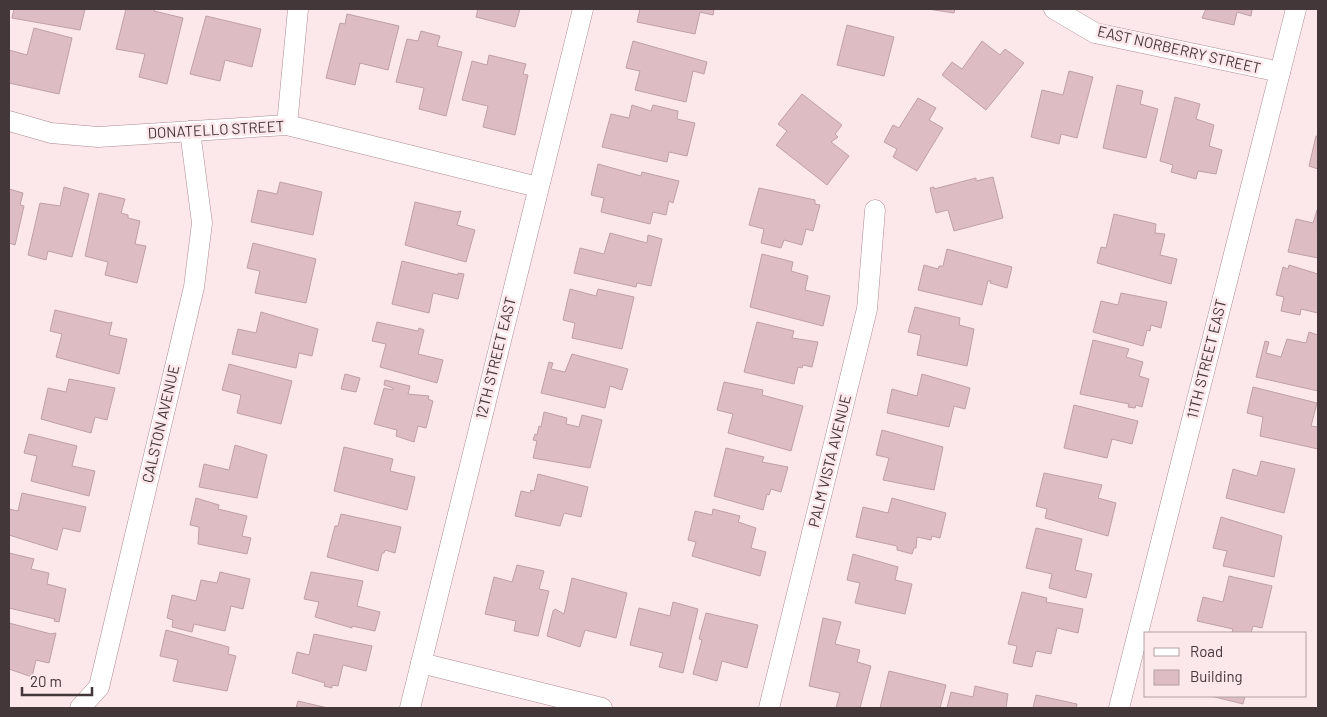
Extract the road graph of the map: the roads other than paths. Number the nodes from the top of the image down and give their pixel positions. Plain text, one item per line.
1 (298, 9) edge
2 (583, 9) edge
3 (1054, 9) edge
4 (1296, 9) edge
5 (1280, 72) junction
6 (9, 121) edge
7 (287, 125) junction
8 (190, 131) junction
9 (538, 187) junction
10 (875, 210) dead end
11 (421, 663) junction
12 (80, 708) edge
13 (410, 708) edge
14 (602, 708) edge
15 (769, 708) edge
16 (1119, 708) edge

1 - 7 street
2 - 9 street, 12TH STREET EAST
3 - 5 street, EAST NORBERRY STREET
4 - 5 street, 11TH STREET EAST
5 - 16 street, 11TH STREET EAST
6 - 8 street, DONATELLO STREET
7 - 8 street, DONATELLO STREET
7 - 9 street, DONATELLO STREET
8 - 12 street, CALSTON AVENUE
9 - 11 street, 12TH STREET EAST
10 - 15 street, PALM VISTA AVENUE
11 - 13 street, 12TH STREET EAST
11 - 14 street

